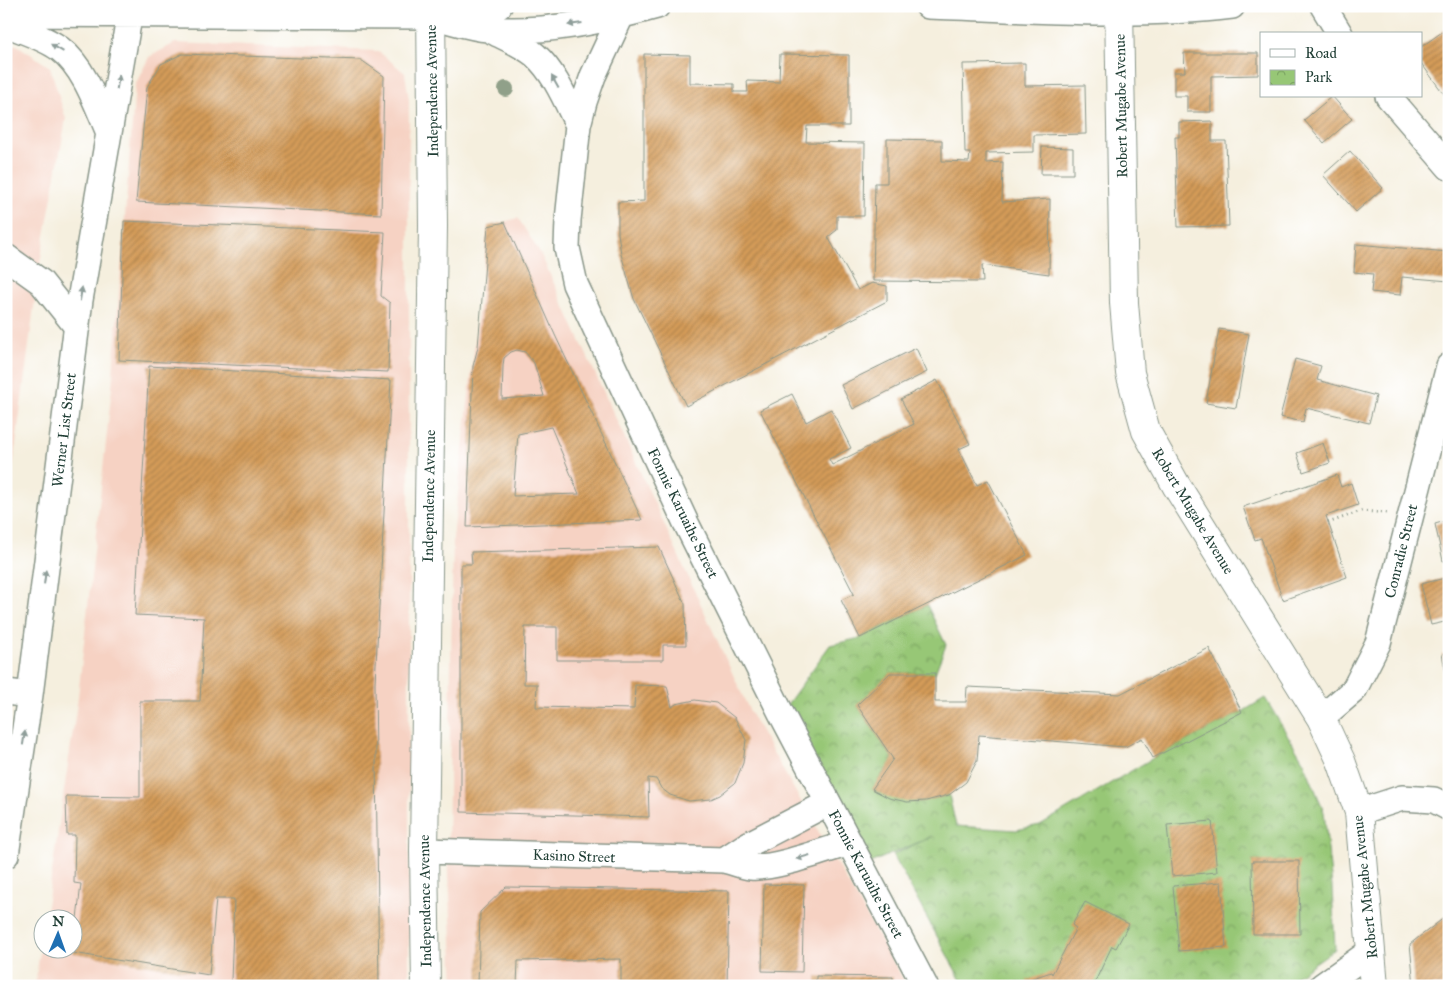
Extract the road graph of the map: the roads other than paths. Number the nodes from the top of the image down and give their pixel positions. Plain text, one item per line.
1 (499, 6) edge
2 (657, 6) edge
3 (928, 6) edge
4 (1232, 6) edge
5 (1323, 6) edge
6 (1119, 9) edge
7 (131, 11) edge
8 (431, 11) edge
9 (6, 14) edge
10 (621, 16) junction
11 (6, 24) edge
12 (487, 29) junction
13 (1339, 32) edge
14 (1390, 98) edge
15 (578, 125) junction
16 (109, 133) junction
17 (1449, 167) edge
18 (6, 257) edge
19 (77, 327) junction
20 (1449, 366) edge
21 (18, 694) edge
22 (1321, 718) junction
23 (828, 803) junction
24 (1449, 808) edge
25 (1359, 812) junction
26 (850, 843) junction
27 (424, 851) junction
28 (6, 855) edge
29 (724, 860) junction
30 (1371, 950) junction
31 (426, 986) edge
32 (925, 986) edge
33 (1322, 986) edge
34 (1374, 986) edge

1 - 8 street
2 - 10 street
3 - 6 street
4 - 6 street
5 - 13 street
6 - 22 main road, Robert Mugabe Avenue
7 - 8 street
7 - 9 street
16 -> 7 street, Werner List Street
8 - 12 street
8 - 27 main road, Independence Avenue
10 -> 12 street
10 - 15 street, Fonnie Karuaihe Street
16 -> 11 street
15 -> 12 street
14 - 17 street
15 - 23 street, Fonnie Karuaihe Street
19 -> 16 street, Werner List Street
18 - 19 street
21 -> 19 street, Werner List Street
20 - 22 street, Conradie Street
28 -> 21 street, Werner List Street
22 - 25 main road, Robert Mugabe Avenue
23 - 26 street, Fonnie Karuaihe Street
23 - 29 street
24 - 25 street
25 - 30 main road, Robert Mugabe Avenue
26 -> 29 street, Kasino Street
26 - 32 street, Fonnie Karuaihe Street
27 - 29 street, Kasino Street
27 - 31 main road, Independence Avenue
30 - 33 street
30 - 34 main road, Robert Mugabe Avenue

